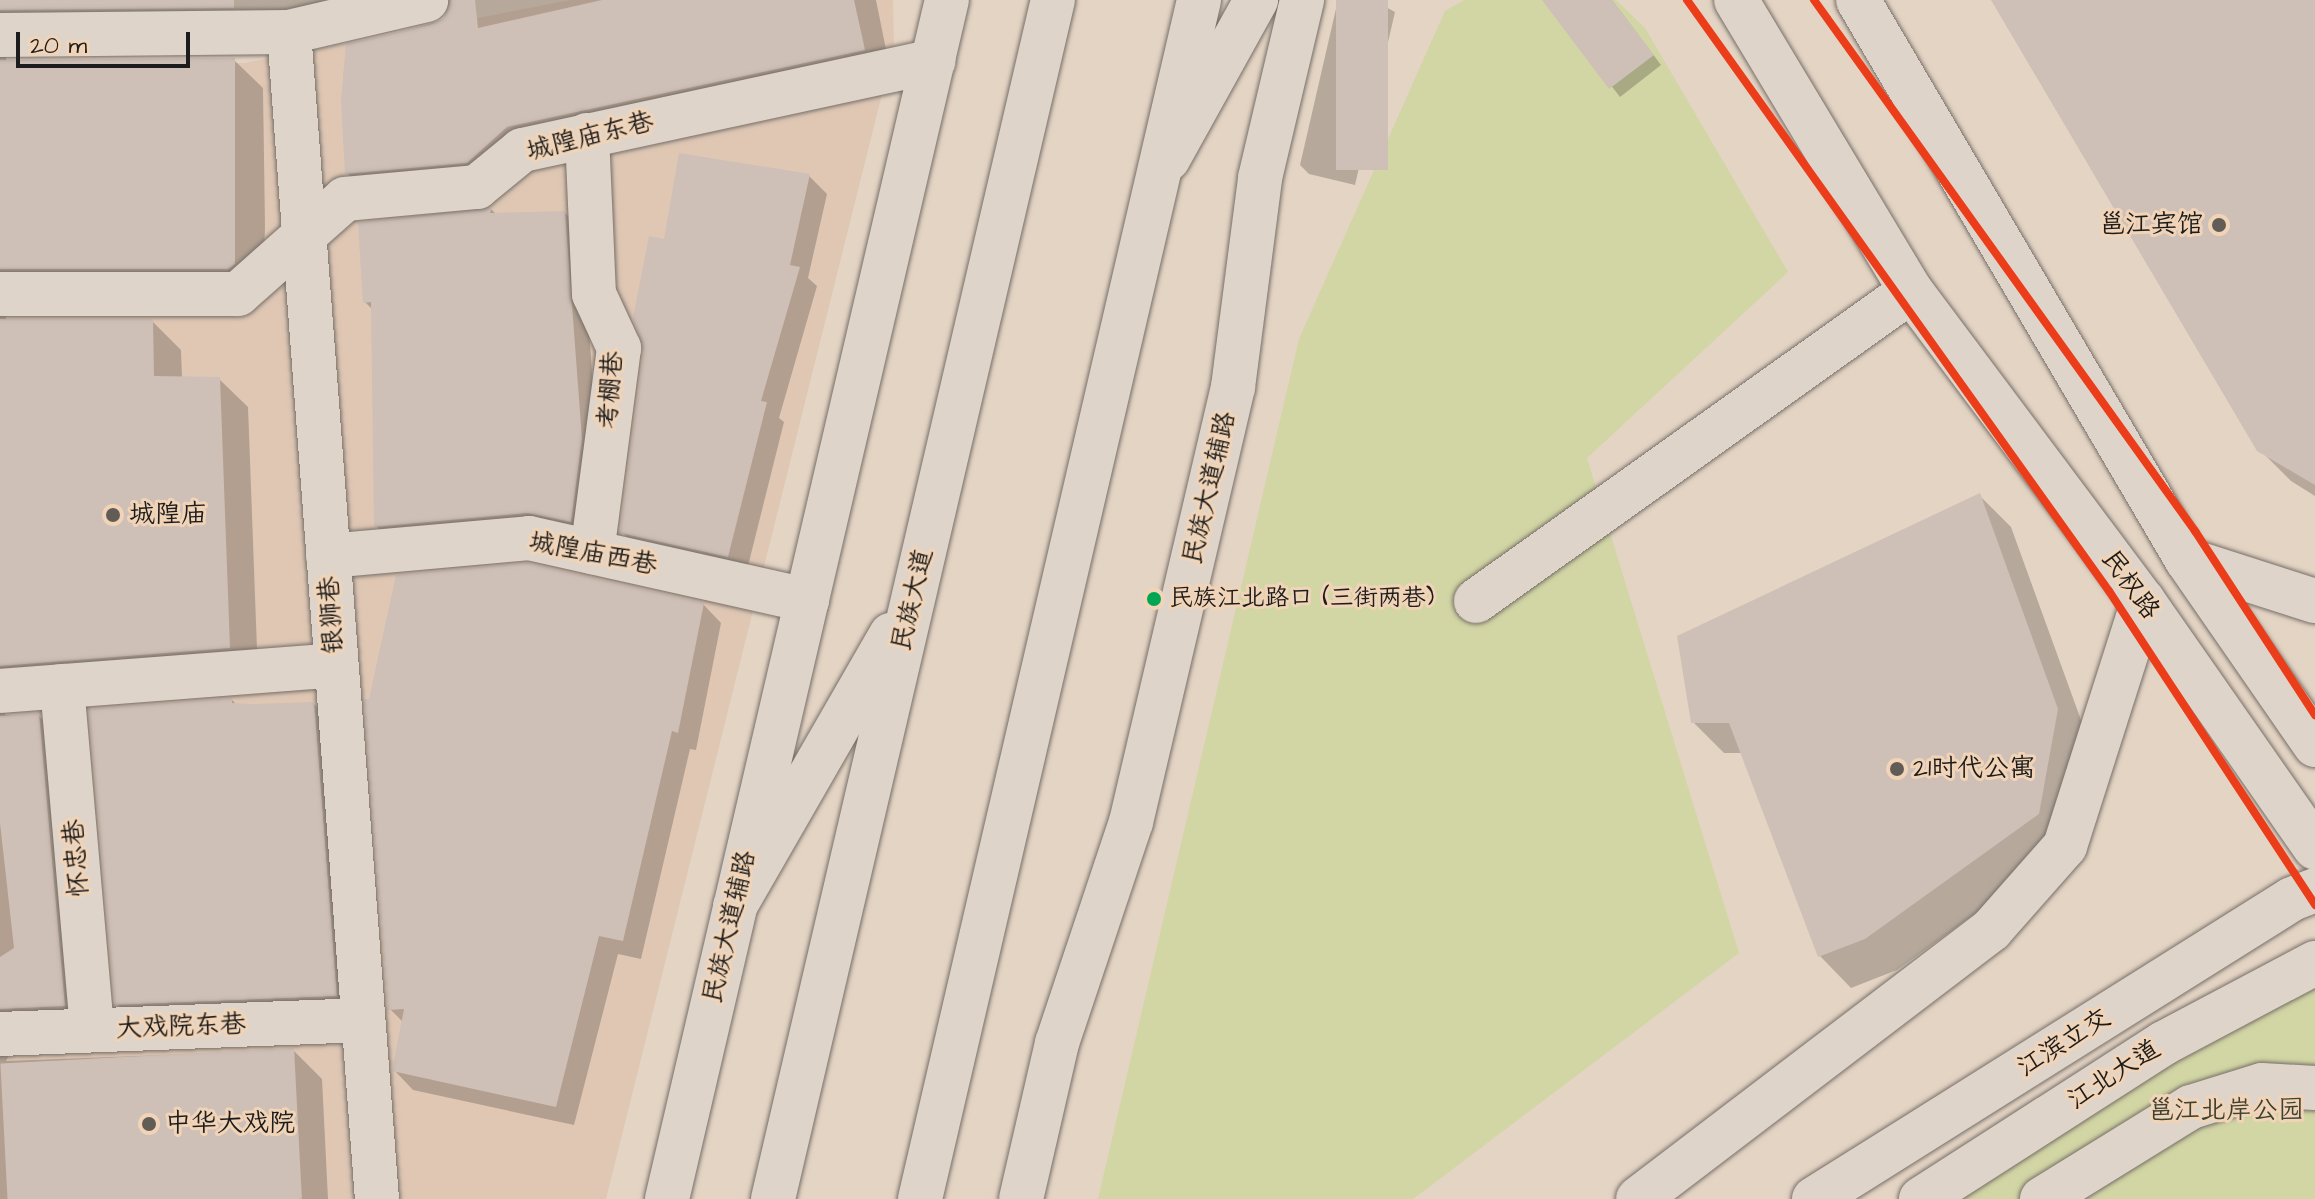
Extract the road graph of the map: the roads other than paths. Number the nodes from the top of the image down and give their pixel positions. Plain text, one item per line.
1 (426, 0) edge
2 (947, 0) edge
3 (1053, 0) edge
4 (1199, 0) edge
5 (1256, 0) edge
6 (1302, 0) edge
7 (1736, 0) edge
8 (1858, 0) edge
9 (289, 32) junction
10 (0, 35) edge
11 (933, 61) junction
12 (587, 135) junction
13 (1157, 178) junction
14 (304, 233) junction
15 (1911, 291) junction
16 (0, 294) edge
17 (592, 552) junction
18 (328, 556) junction
19 (2187, 560) junction
20 (914, 594) junction
21 (807, 600) junction
22 (1476, 601) dead end
23 (2143, 601) junction
24 (2315, 601) edge
25 (336, 665) junction
26 (62, 686) junction
27 (0, 691) edge
28 (2315, 745) edge
29 (2315, 848) edge
30 (2315, 890) edge
31 (735, 906) junction
32 (2315, 963) edge
33 (362, 1020) junction
34 (92, 1030) junction
35 (0, 1034) edge
36 (2315, 1088) edge
37 (377, 1199) edge
38 (667, 1199) edge
39 (773, 1199) edge
40 (920, 1199) edge
41 (1021, 1199) edge
42 (1638, 1199) edge
43 (1814, 1199) edge
44 (1921, 1199) edge
45 (2042, 1199) edge

1 - 9 main road
2 - 11 main road, 民族大道辅路
3 - 20 main road, 民族大道
4 - 13 main road
5 - 13 main road
6 - 41 main road, 民族大道辅路
7 - 15 main road, 民权路
8 - 19 main road
9 - 10 main road
9 - 14 main road, 银狮巷
11 - 12 main road, 城隍庙东巷
11 - 21 main road, 民族大道辅路
12 - 14 main road, 城隍庙东巷
12 - 17 main road, 考棚巷
13 - 40 main road
14 - 16 main road, 城隍庙东巷
14 - 18 main road, 银狮巷
15 - 22 main road
15 - 23 main road, 民权路
17 - 18 main road, 城隍庙西巷
17 - 21 main road, 城隍庙西巷
18 - 25 main road, 银狮巷
19 - 24 main road
19 - 28 main road
20 - 31 main road
20 - 39 main road, 民族大道
21 - 31 main road, 民族大道辅路
23 - 29 main road, 民权路
23 - 42 main road
25 - 26 main road
25 - 33 main road, 银狮巷
26 - 27 main road
26 - 34 main road, 怀忠巷
30 - 43 main road, 江滨立交
31 - 38 main road, 民族大道辅路
32 - 44 main road, 江北大道
33 - 34 main road, 大戏院东巷
33 - 37 main road, 银狮巷
34 - 35 main road, 大戏院东巷
36 - 45 main road

